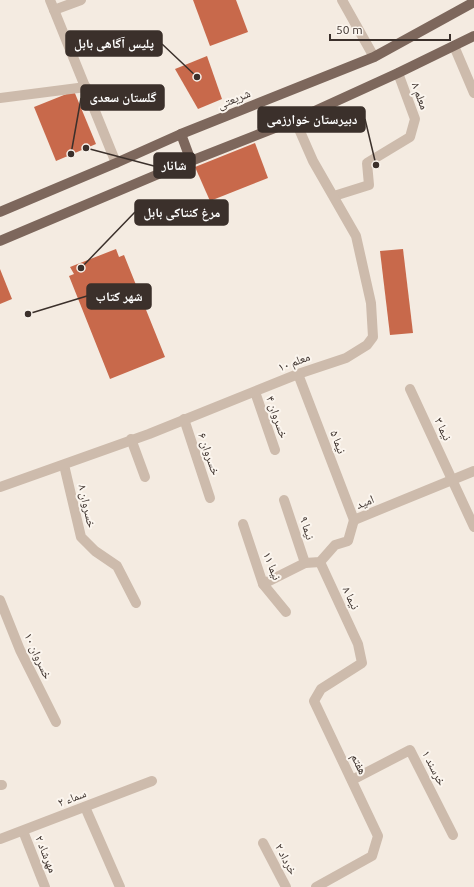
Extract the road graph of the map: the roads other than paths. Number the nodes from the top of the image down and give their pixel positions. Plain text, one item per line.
1 (50, 0) edge
2 (81, 0) edge
3 (342, 0) edge
4 (474, 2) edge
5 (54, 10) junction
6 (474, 36) edge
7 (454, 46) junction
8 (374, 57) junction
9 (398, 73) junction
10 (86, 87) junction
11 (474, 93) edge
12 (0, 98) edge
13 (295, 120) junction
14 (181, 134) junction
15 (191, 161) junction
16 (116, 163) junction
17 (334, 196) junction
18 (0, 212) edge
19 (0, 241) edge
20 (298, 374) junction
21 (410, 389) dead end
22 (255, 392) junction
23 (184, 419) junction
24 (131, 439) junction
25 (275, 450) dead end
26 (64, 465) junction
27 (474, 470) edge
28 (145, 477) dead end
29 (452, 480) junction
30 (0, 487) edge
31 (210, 498) dead end
32 (284, 500) dead end
33 (354, 520) junction
34 (243, 524) dead end
35 (474, 527) edge
36 (320, 562) junction
37 (305, 564) junction
38 (263, 584) junction
39 (0, 600) edge
40 (136, 603) dead end
41 (286, 612) dead end
42 (358, 644) joint
43 (56, 722) dead end
44 (352, 780) junction
45 (152, 781) dead end
46 (85, 807) junction
47 (23, 831) junction
48 (453, 835) dead end
49 (0, 839) edge
50 (263, 843) dead end
51 (45, 887) edge
52 (120, 887) edge
53 (286, 887) edge
54 (316, 887) edge

1 - 5 street
2 - 5 street
3 - 8 street
4 - 8 main road, شریعتی
5 - 10 street
6 - 7 main road
7 - 9 main road
7 - 11 street
8 - 14 main road, شریعتی
9 - 13 main road
9 - 17 street, معلم ۸
10 - 12 street
10 - 16 street
13 - 15 main road
13 - 17 street, معلم ۱۰
14 - 15 main road
14 - 16 main road, شریعتی
15 - 19 main road
16 - 18 main road, شریعتی
17 - 20 street, معلم ۱۰
20 - 22 street, معلم ۱۰
20 - 33 street, نیما ۵
21 - 29 street, نیما ۳
22 - 23 street, معلم ۱۰
22 - 25 street, خسروان ۴
23 - 24 street, معلم ۱۰
23 - 31 street, خسروان ۶
24 - 26 street, معلم ۱۰
24 - 28 street
26 - 30 street, معلم ۱۰
26 - 40 street, خسروان ۸
27 - 29 street, امید
29 - 33 street, امید
29 - 35 street, نیما ۳
32 - 37 street, نیما ۹
33 - 36 street, امید
34 - 38 street, نیما ۱۱
36 - 37 street
36 - 42 street, نیما ۸
37 - 38 street
38 - 41 street, نیما ۱۱
39 - 43 street, خسروان ۱۰
42 - 44 street, هفتم
44 - 48 street, خرسند ۱
44 - 54 street, هفتم
45 - 46 street, سماء ۲
46 - 47 street, سماء ۲
46 - 52 street
47 - 49 street, سماء ۲
47 - 51 street, مهرشاد ۲
50 - 53 street, خرداد ۲

